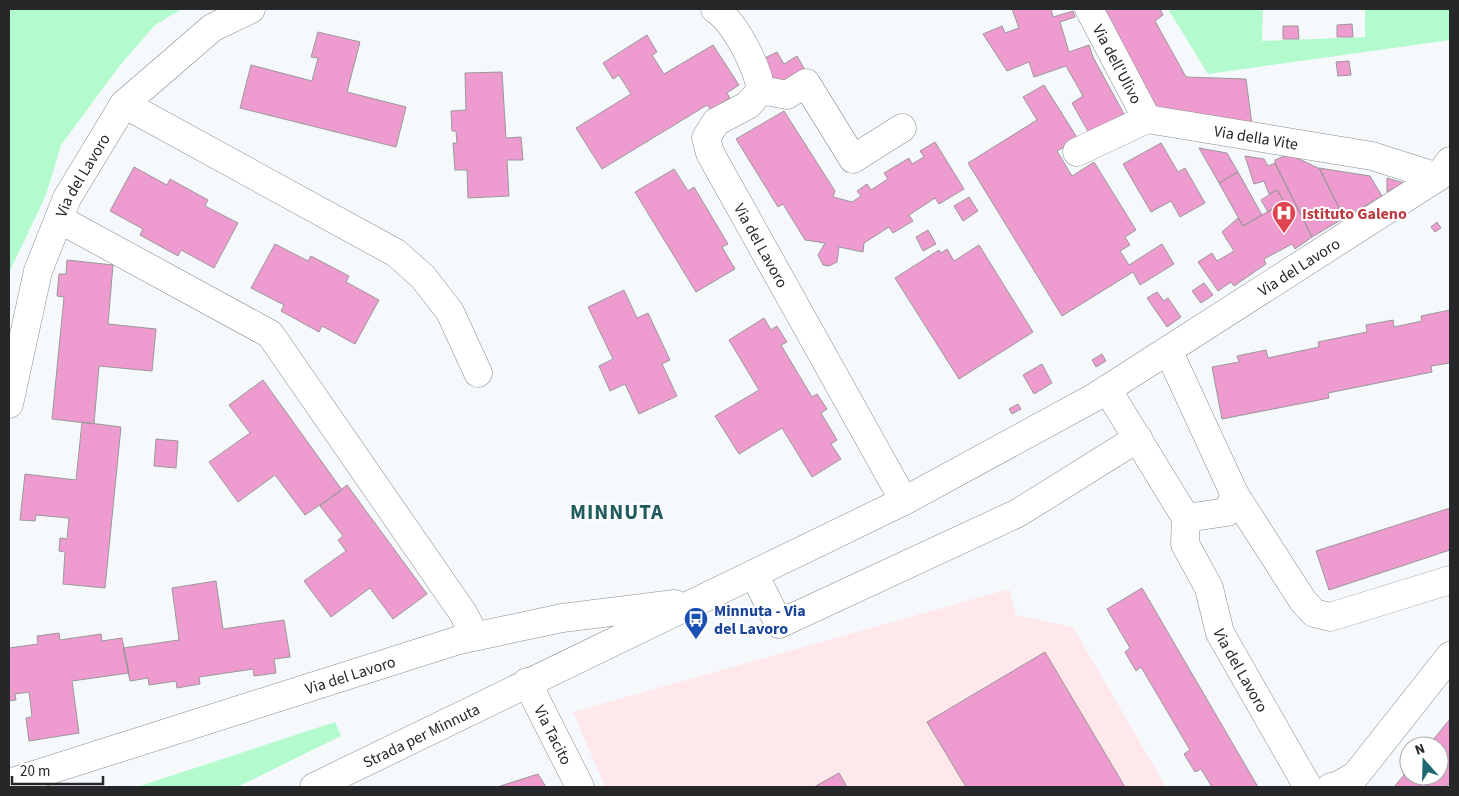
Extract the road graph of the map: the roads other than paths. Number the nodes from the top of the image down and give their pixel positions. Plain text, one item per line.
1 (251, 9) edge
2 (715, 9) edge
3 (1089, 9) edge
4 (761, 90) junction
5 (124, 104) junction
6 (1148, 119) junction
7 (902, 128) dead end
8 (1077, 152) dead end
9 (1444, 169) edge
10 (59, 219) junction
11 (1168, 350) junction
12 (478, 373) dead end
13 (1107, 389) junction
14 (9, 404) edge
15 (1138, 438) junction
16 (1235, 495) junction
17 (904, 500) junction
18 (1186, 518) junction
19 (754, 574) junction
20 (1450, 580) edge
21 (699, 601) junction
22 (474, 636) junction
23 (1450, 656) edge
24 (527, 682) junction
25 (9, 783) edge
26 (314, 787) edge
27 (580, 787) edge
28 (1308, 787) edge
29 (1331, 787) edge

1 - 5 street, Via del Lavoro
2 - 4 street
3 - 6 street, Via dell'Ulivo
4 - 7 street
4 - 17 street, Via del Lavoro
5 - 10 street, Via del Lavoro
5 - 12 street
6 - 8 street
6 - 9 street, Via della Vite
9 - 11 street, Via del Lavoro
10 - 14 street, Via del Lavoro
10 - 22 street
11 - 13 street, Via del Lavoro
11 - 16 street
13 - 15 street
13 - 17 street, Via del Lavoro
15 - 18 street
15 - 19 street
16 - 18 street
16 - 20 street
17 - 19 street, Via del Lavoro
18 - 28 street, Via del Lavoro
19 - 21 street, Via del Lavoro
21 - 22 street, Via del Lavoro
21 - 24 street, Via del Lavoro
22 - 25 street, Via del Lavoro
23 - 29 street
24 - 26 street, Strada per Minnuta
24 - 27 street, Via Tacito

